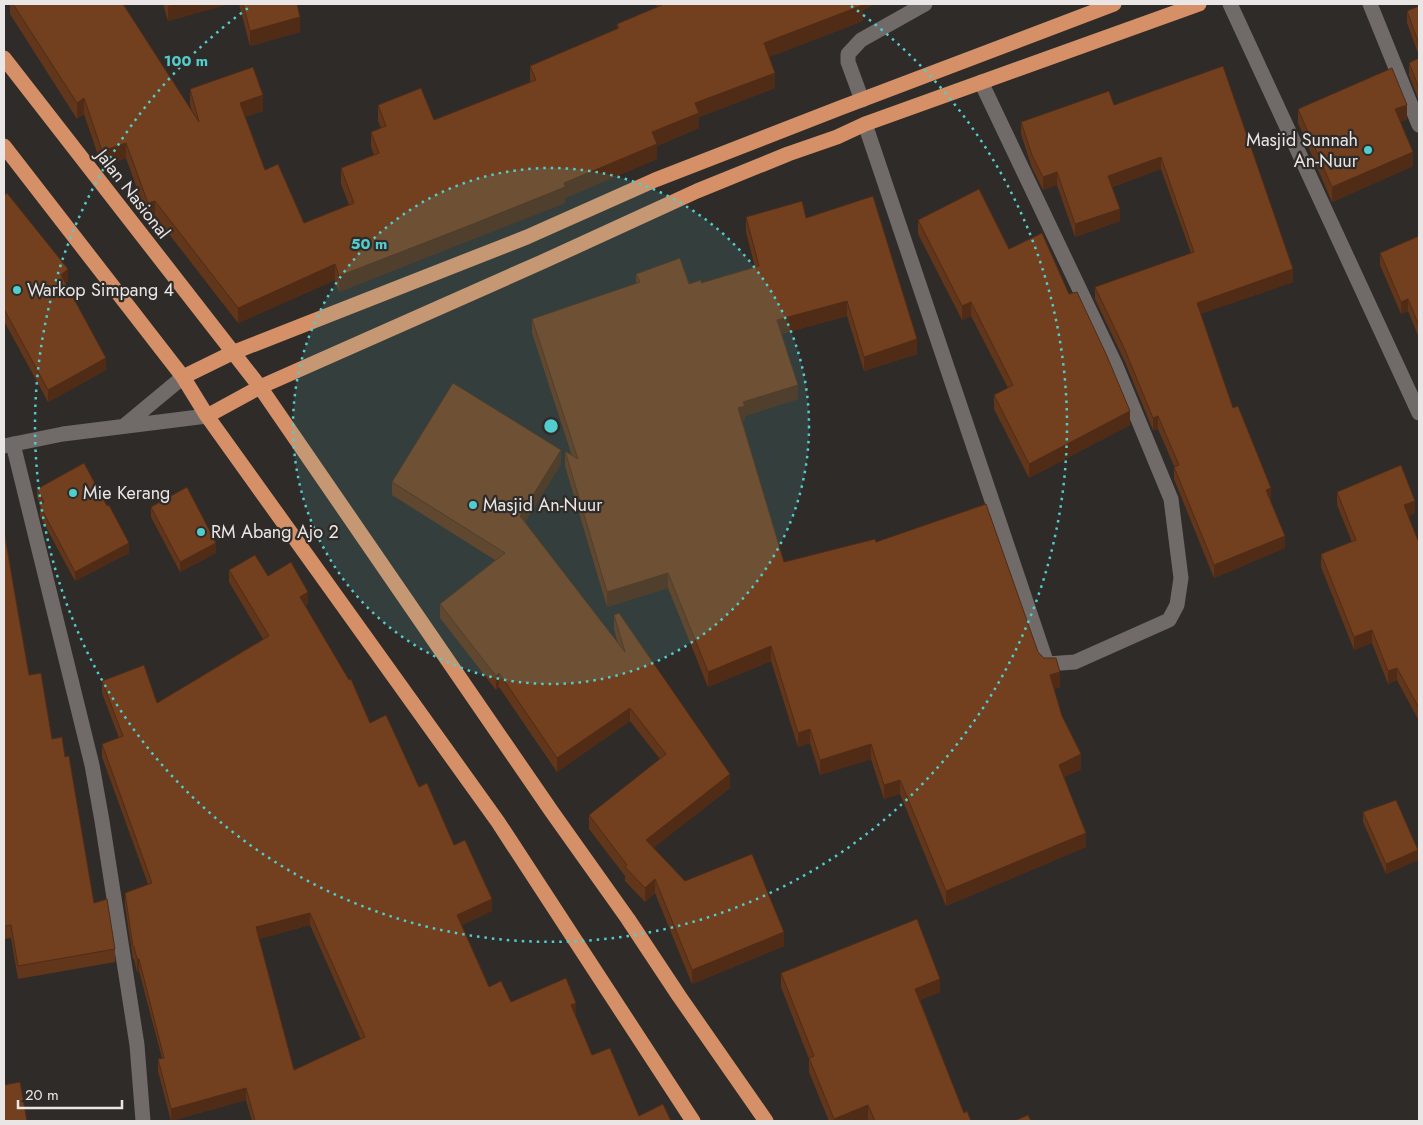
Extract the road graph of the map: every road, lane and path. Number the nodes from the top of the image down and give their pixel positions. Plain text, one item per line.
1 (925, 4) edge
2 (1114, 4) edge
3 (1199, 4) edge
4 (1230, 4) edge
5 (1370, 4) edge
6 (4, 58) edge
7 (981, 82) junction
8 (862, 100) junction
9 (865, 124) junction
10 (1419, 125) edge
11 (4, 146) edge
12 (232, 352) junction
13 (183, 377) junction
14 (260, 387) junction
15 (1419, 413) edge
16 (207, 416) junction
17 (124, 426) junction
18 (8, 445) edge
19 (143, 1121) edge
20 (693, 1121) edge
21 (766, 1121) edge

1 - 8 street
2 - 8 highway
3 - 7 highway
4 - 15 street
5 - 10 street
6 - 12 highway, Jalan Nasional
7 - 9 highway
7 - 9 street
8 - 12 highway
9 - 14 highway
11 - 13 highway
12 - 13 highway
12 - 14 highway, Jalan Nasional
13 - 16 highway
13 - 17 street
14 - 16 highway
14 - 21 highway, Jalan Nasional
16 - 17 street
16 - 20 highway
17 - 18 street
18 - 19 street

